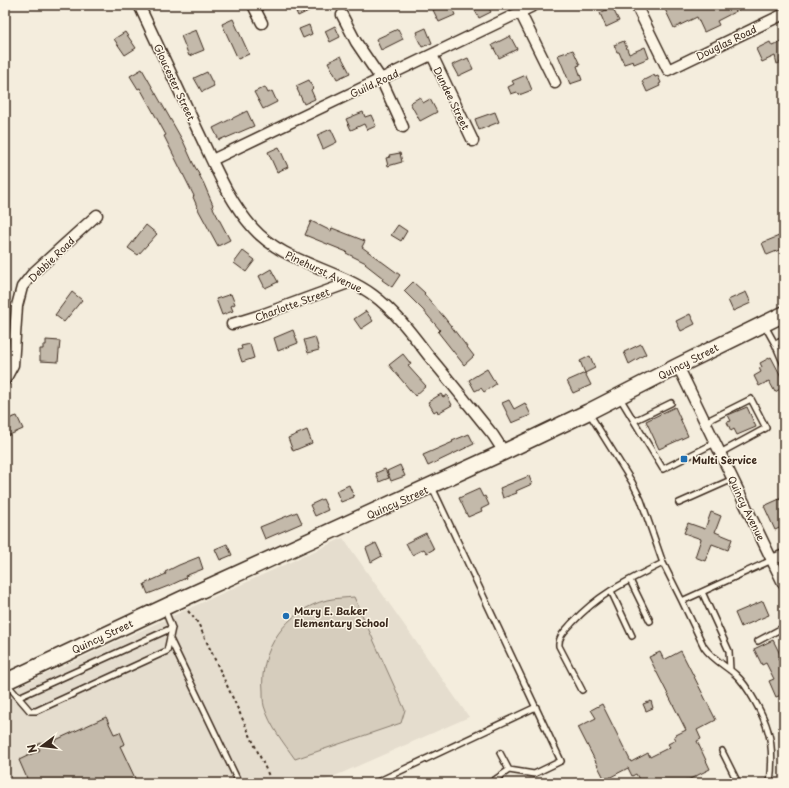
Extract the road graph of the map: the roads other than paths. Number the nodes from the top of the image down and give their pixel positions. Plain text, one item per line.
1 (139, 5) edge
2 (254, 5) edge
3 (535, 5) edge
4 (636, 5) edge
5 (520, 12) junction
6 (784, 14) edge
7 (342, 15) dead end
8 (262, 23) dead end
9 (432, 55) junction
10 (381, 79) junction
11 (555, 83) dead end
12 (403, 127) dead end
13 (473, 141) dead end
14 (212, 160) junction
15 (97, 215) dead end
16 (351, 282) junction
17 (784, 314) edge
18 (232, 324) dead end
19 (764, 324) junction
20 (784, 340) edge
21 (775, 344) junction
22 (784, 365) edge
23 (678, 366) junction
24 (5, 380) edge
25 (620, 396) junction
26 (671, 403) dead end
27 (588, 412) junction
28 (634, 421) junction
29 (705, 422) junction
30 (718, 448) junction
31 (504, 452) junction
32 (733, 479) junction
33 (432, 486) junction
34 (679, 503) dead end
35 (784, 555) edge
36 (772, 560) junction
37 (663, 563) junction
38 (630, 580) junction
39 (784, 585) edge
40 (611, 590) junction
41 (702, 592) junction
42 (682, 601) junction
43 (163, 608) junction
44 (650, 621) dead end
45 (784, 627) edge
46 (172, 628) junction
47 (632, 636) dead end
48 (170, 639) junction
49 (758, 640) dead end
50 (730, 670) junction
51 (5, 682) edge
52 (582, 690) dead end
53 (19, 697) junction
54 (536, 706) junction
55 (722, 751) dead end
56 (500, 753) dead end
57 (509, 770) junction
58 (239, 783) edge
59 (375, 783) edge
60 (490, 783) edge
61 (738, 783) edge
62 (770, 783) edge

1 - 14 street, Gloucester Street
2 - 8 street
3 - 5 street, Guild Road
4 - 6 street, Douglas Road
5 - 9 street, Guild Road
5 - 11 street
7 - 10 street
9 - 10 street, Guild Road
9 - 13 street, Dundee Street
10 - 12 street
10 - 14 street, Guild Road
14 - 16 street, Pinehurst Avenue
15 - 24 street, Debbie Road
16 - 18 street, Charlotte Street
16 - 31 street, Pinehurst Avenue
17 - 19 main road, Quincy Street
19 - 21 lane
19 - 23 main road, Quincy Street
20 - 21 lane
21 - 22 lane
23 - 25 main road, Quincy Street
23 - 29 street, Quincy Avenue
25 - 27 main road, Quincy Street
25 - 28 lane
26 - 28 lane
27 - 31 main road, Quincy Street
27 - 37 lane
28 - 30 lane
29 - 30 street, Quincy Avenue
29 - 30 lane
30 - 32 street, Quincy Avenue
31 - 33 main road, Quincy Street
32 - 34 lane
32 - 36 street, Quincy Avenue
33 - 43 main road, Quincy Street
33 - 54 lane
35 - 36 street
36 - 39 street, Quincy Avenue
36 - 41 lane
37 - 38 lane
37 - 42 lane
38 - 40 lane
38 - 44 lane
40 - 47 lane
40 - 52 lane
41 - 42 lane
41 - 50 lane
42 - 50 lane
43 - 46 lane
43 - 51 main road, Quincy Street
45 - 49 lane
46 - 48 lane
46 - 53 lane
48 - 53 lane
48 - 58 lane
50 - 62 lane
51 - 53 lane
54 - 57 lane
54 - 59 lane
55 - 61 lane
56 - 57 lane
57 - 60 lane

